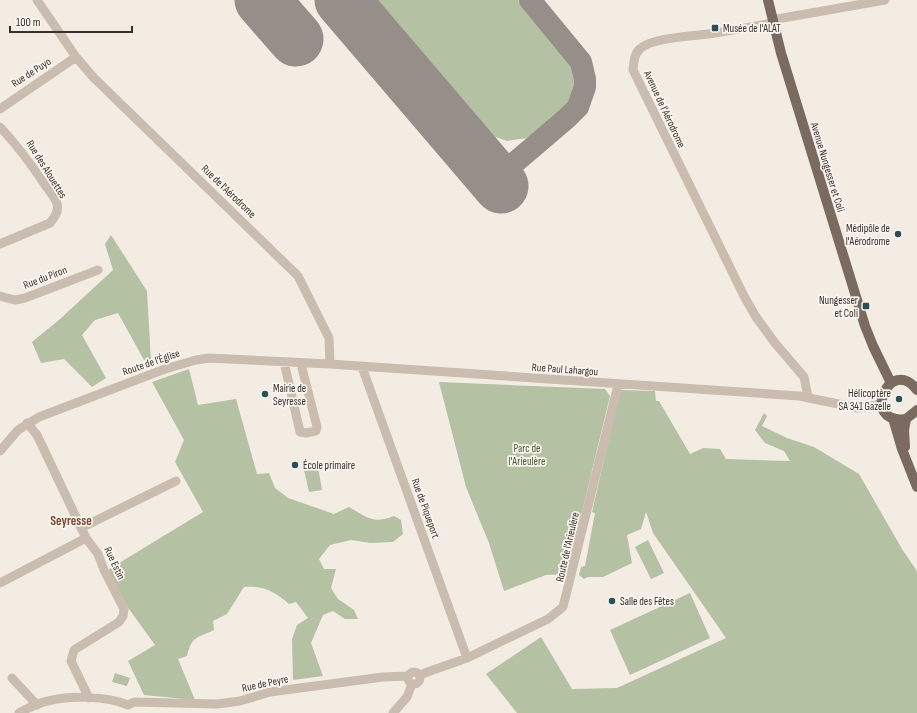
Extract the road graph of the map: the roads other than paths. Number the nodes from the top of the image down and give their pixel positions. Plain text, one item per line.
1 (768, 0) edge
2 (883, 0) edge
3 (37, 2) edge
4 (773, 22) junction
5 (76, 57) junction
6 (0, 109) edge
7 (0, 127) edge
8 (0, 244) edge
9 (98, 270) dead end
10 (0, 296) edge
11 (284, 362) junction
12 (303, 363) junction
13 (330, 364) junction
14 (362, 367) junction
15 (891, 383) junction
16 (618, 385) junction
17 (917, 390) edge
18 (804, 396) junction
19 (882, 404) junction
20 (917, 410) edge
21 (893, 418) junction
22 (906, 419) junction
23 (28, 423) junction
24 (0, 451) edge
25 (909, 465) junction
26 (176, 481) dead end
27 (917, 487) edge
28 (81, 528) junction
29 (86, 538) junction
30 (0, 583) edge
31 (467, 658) junction
32 (12, 678) dead end
33 (410, 680) junction
34 (89, 698) junction
35 (37, 705) junction
36 (126, 709) edge
37 (19, 713) edge
38 (393, 713) edge

1 - 4 main road, Avenue Nungesser et Coli
2 - 4 street, Avenue de l'Aérodrome
3 - 5 street, Rue de l'Aérodrome
4 - 15 main road, Avenue Nungesser et Coli
4 - 18 street, Avenue de l'Aérodrome
5 - 6 street, Rue de Puyo
5 - 13 street, Rue de l'Aérodrome
7 - 8 street, Rue des Alouettes
9 - 10 street, Rue du Piron
11 - 12 street, Route de l'Église
11 - 12 street
11 - 23 street, Route de l'Église
12 - 13 street, Route de l'Église
13 - 14 street, Rue Paul Lahargou
14 - 16 street, Rue Paul Lahargou
14 - 31 street, Rue de Piqueport
15 - 17 main road
15 - 19 main road
16 - 18 street, Rue Paul Lahargou
16 - 31 street, Route de l'Arieulère
18 - 19 street, Rue Paul Lahargou
19 - 21 main road
20 - 22 main road
21 - 22 main road
21 - 25 main road
22 - 25 main road
23 - 24 street, Route de l'Église
23 - 28 street, Rue Estin
25 - 27 main road
26 - 28 street
28 - 29 street, Rue Estin
29 - 30 street
29 - 34 street, Rue Estin
31 - 33 street, Rue de Peyre
32 - 35 street
33 - 36 street, Rue de Peyre
33 - 38 street
34 - 35 street
34 - 36 street
35 - 37 street

